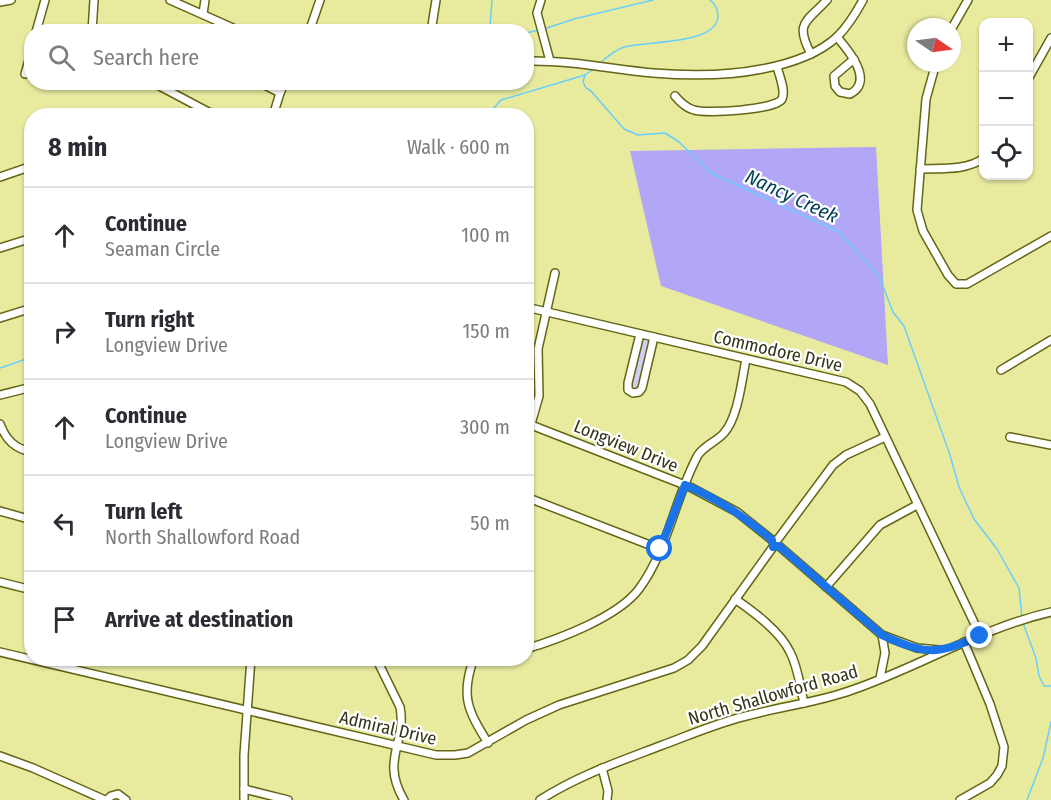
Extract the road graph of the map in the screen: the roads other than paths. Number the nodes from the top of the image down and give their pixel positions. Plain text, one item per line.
1 (11, 0) edge
2 (45, 0) edge
3 (94, 0) edge
4 (170, 0) edge
5 (205, 0) edge
6 (321, 0) edge
7 (436, 0) edge
8 (541, 0) edge
9 (863, 0) edge
10 (968, 0) edge
11 (824, 1) edge
12 (0, 2) edge
13 (203, 14) junction
14 (958, 18) edge
15 (38, 24) edge
16 (92, 24) edge
17 (225, 24) edge
18 (312, 24) edge
19 (432, 24) edge
20 (837, 36) junction
21 (1051, 38) edge
22 (811, 54) junction
23 (854, 59) junction
24 (550, 60) junction
25 (534, 61) edge
26 (777, 66) junction
27 (934, 72) edge
28 (1033, 72) edge
29 (167, 90) edge
30 (274, 90) edge
31 (281, 90) edge
32 (280, 93) junction
33 (675, 96) dead end
34 (201, 108) edge
35 (275, 108) edge
36 (979, 160) edge
37 (24, 169) edge
38 (920, 169) junction
39 (0, 177) edge
40 (1051, 236) edge
41 (24, 240) edge
42 (0, 248) edge
43 (555, 273) dead end
44 (534, 309) edge
45 (24, 310) edge
46 (546, 312) junction
47 (0, 318) edge
48 (639, 334) junction
49 (654, 337) junction
50 (1051, 340) edge
51 (747, 359) junction
52 (1001, 370) dead end
53 (24, 389) edge
54 (0, 395) edge
55 (534, 410) edge
56 (0, 424) edge
57 (534, 425) edge
58 (885, 437) junction
59 (1010, 437) dead end
60 (1051, 445) edge
61 (24, 450) edge
62 (685, 485) junction
63 (534, 500) edge
64 (917, 505) junction
65 (0, 511) edge
66 (24, 518) edge
67 (776, 543) junction
68 (660, 549) junction
69 (0, 582) edge
70 (826, 587) junction
71 (24, 588) edge
72 (735, 599) junction
73 (1051, 612) edge
74 (882, 635) junction
75 (980, 636) junction
76 (964, 642) junction
77 (534, 646) edge
78 (945, 650) junction
79 (0, 652) edge
80 (24, 657) edge
81 (62, 666) edge
82 (251, 666) edge
83 (380, 666) edge
84 (471, 666) edge
85 (880, 678) junction
86 (804, 703) junction
87 (248, 710) junction
88 (488, 743) junction
89 (396, 745) junction
90 (0, 756) edge
91 (602, 768) junction
92 (244, 789) junction
93 (106, 800) edge
94 (126, 800) edge
95 (244, 800) edge
96 (288, 800) edge
97 (404, 800) edge
98 (540, 800) edge
99 (607, 800) edge
100 (960, 800) edge

1 - 12 street
2 - 15 street
3 - 16 street
4 - 13 street
5 - 13 street
6 - 18 street
7 - 19 street
8 - 24 street
9 - 20 street
10 - 14 street
11 - 22 street
13 - 17 street
20 - 22 street
20 - 23 street
21 - 28 street
22 - 26 street
23 - 23 street
24 - 25 street
24 - 26 street
26 - 33 street
27 - 38 street
29 - 34 street
30 - 32 street
31 - 32 street
32 - 35 street
36 - 38 street
37 - 39 street
38 - 40 street
41 - 42 street
43 - 46 street
44 - 46 street, Commodore Drive
45 - 47 street
46 - 48 street, Commodore Drive
46 - 55 street
48 - 49 street, Commodore Drive
48 - 49 street
49 - 51 street, Commodore Drive
50 - 52 street
51 - 58 street, Commodore Drive
51 - 62 street
53 - 54 street
56 - 61 street
57 - 62 street, Longview Drive
58 - 64 street, Commodore Drive
58 - 67 street, Admiral Drive
59 - 60 street
62 - 67 street, Longview Drive
62 - 68 street
63 - 68 street
64 - 70 street
64 - 75 street, Commodore Drive
65 - 66 street
67 - 70 street, Longview Drive
67 - 72 street, Admiral Drive
68 - 77 street
69 - 71 street
70 - 74 street, Longview Drive
72 - 86 street
72 - 88 street, Admiral Drive
73 - 75 street, North Shallowford Road
74 - 78 street, Longview Drive
74 - 85 street
75 - 76 street, North Shallowford Road
76 - 78 street, North Shallowford Road
76 - 100 street
78 - 85 street, North Shallowford Road
79 - 80 street, Admiral Drive
81 - 87 street, Admiral Drive
82 - 87 street
83 - 89 street
84 - 88 street
85 - 86 street, North Shallowford Road
86 - 91 street, North Shallowford Road
87 - 89 street, Admiral Drive
87 - 92 street
88 - 89 street, Admiral Drive
89 - 97 street
90 - 93 street
91 - 98 street, North Shallowford Road
91 - 99 street
92 - 95 street
92 - 96 street
93 - 94 street

